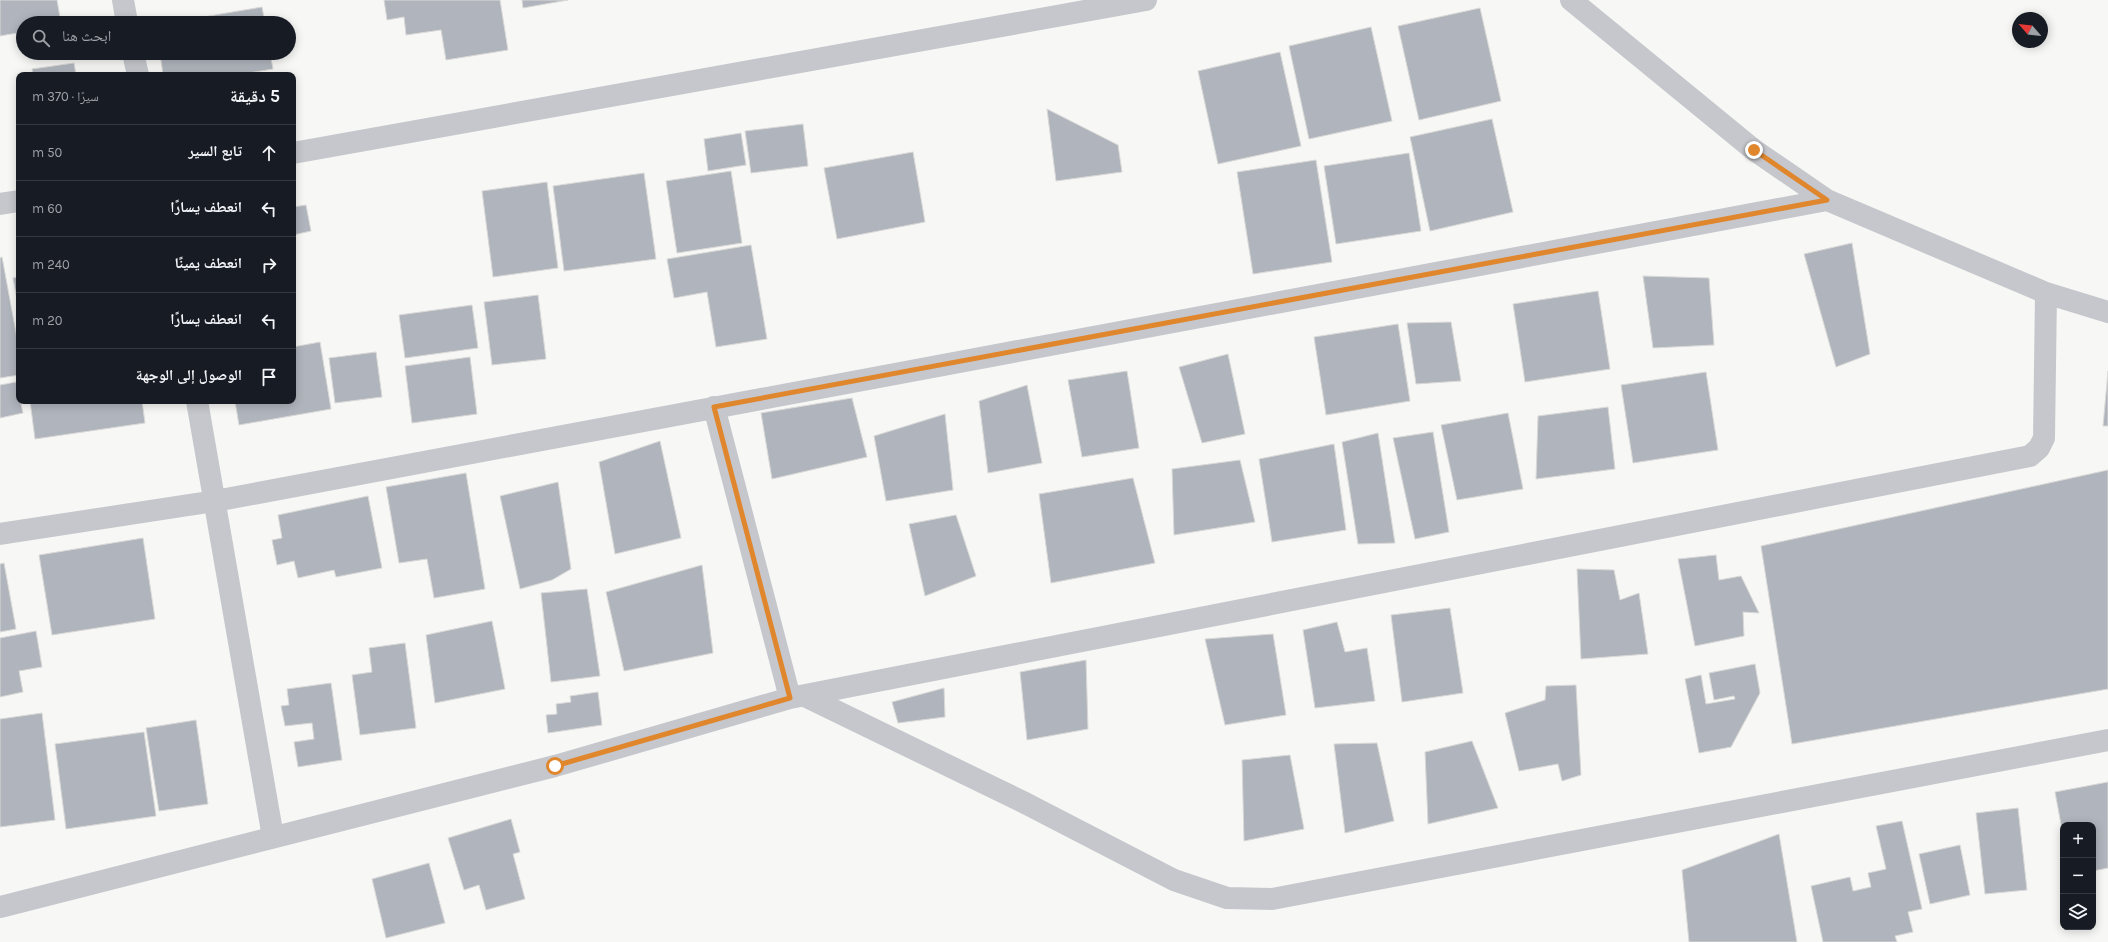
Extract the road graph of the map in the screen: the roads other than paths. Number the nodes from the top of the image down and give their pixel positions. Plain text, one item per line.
1 (123, 0) edge
2 (1146, 0) edge
3 (1571, 0) edge
4 (126, 16) edge
5 (135, 60) edge
6 (137, 72) edge
7 (296, 152) edge
8 (1827, 200) junction
9 (16, 201) edge
10 (0, 204) edge
11 (2046, 293) junction
12 (2108, 312) edge
13 (198, 404) edge
14 (714, 407) junction
15 (215, 501) junction
16 (0, 534) edge
17 (798, 697) junction
18 (2108, 740) edge
19 (273, 837) junction
20 (0, 907) edge

1 - 4 street
2 - 7 street
3 - 8 street
5 - 6 street
8 - 11 street
8 - 14 street
9 - 10 street
11 - 12 street
11 - 17 street
13 - 15 street
14 - 15 street
14 - 17 street
15 - 16 street
15 - 19 street
17 - 18 street
17 - 19 street
19 - 20 street

